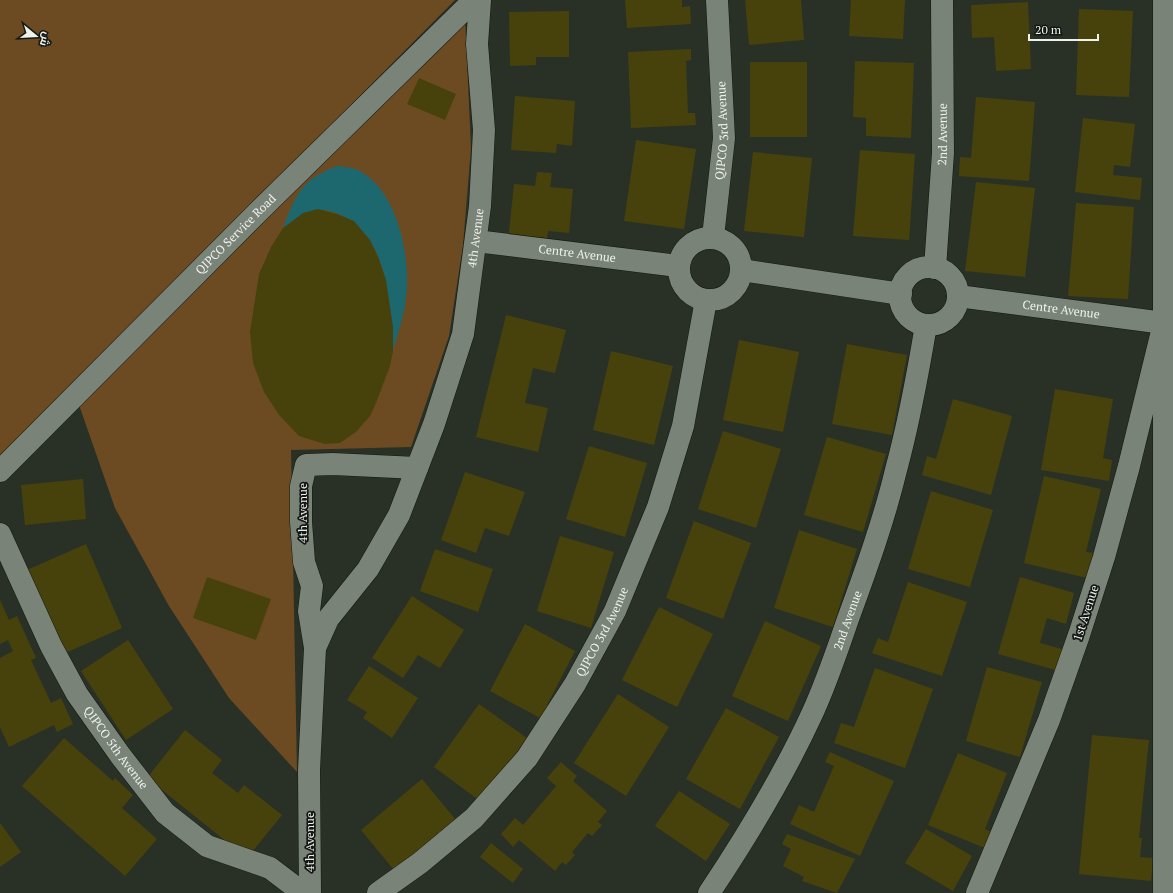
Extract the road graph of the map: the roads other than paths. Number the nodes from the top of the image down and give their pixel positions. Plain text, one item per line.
1 (474, 0) edge
2 (480, 0) edge
3 (717, 0) edge
4 (942, 0) edge
5 (1164, 0) edge
6 (713, 238) junction
7 (476, 241) junction
8 (678, 266) junction
9 (935, 268) junction
10 (741, 270) junction
11 (901, 294) junction
12 (958, 296) junction
13 (706, 300) junction
14 (1164, 323) junction
15 (926, 325) junction
16 (417, 468) junction
17 (0, 471) edge
18 (0, 534) edge
19 (315, 648) junction
20 (303, 893) edge
21 (310, 893) edge
22 (378, 893) edge
23 (709, 893) edge
24 (977, 893) edge
25 (1164, 893) edge

1 - 17 street, QIPCO Service Road
2 - 7 street, 4th Avenue
3 - 6 street, QIPCO 3rd Avenue
4 - 9 street, 2nd Avenue
5 - 14 street, 1st Avenue
6 - 8 street
6 - 10 street
7 - 8 street, Centre Avenue
7 - 16 street, 4th Avenue
8 - 13 street
9 - 11 street
9 - 12 street
10 - 11 street
10 - 13 street
11 - 15 street
12 - 14 street, Centre Avenue
12 - 15 street
13 - 22 street, QIPCO 3rd Avenue
14 - 24 street, 1st Avenue
14 - 25 street, 1st Avenue
15 - 23 street, 2nd Avenue
16 - 19 street, 4th Avenue
16 - 19 street, 4th Avenue
18 - 20 street, QIPCO 5th Avenue
19 - 21 street, 4th Avenue

